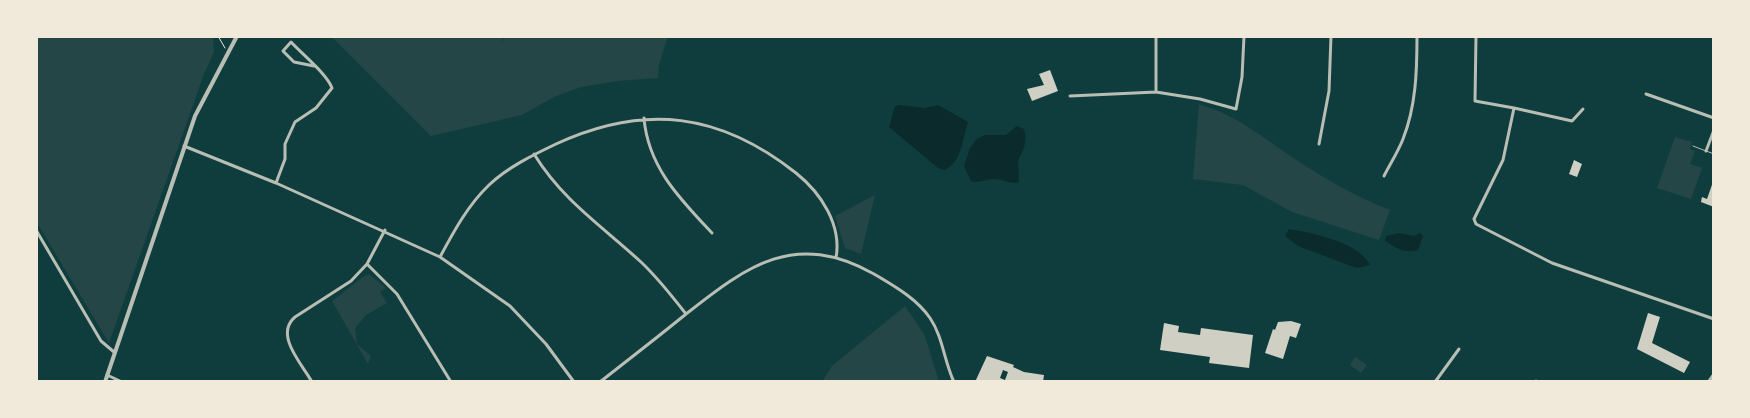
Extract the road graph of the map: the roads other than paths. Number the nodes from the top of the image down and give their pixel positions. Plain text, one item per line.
1 (237, 36) edge
2 (1156, 36) edge
3 (1244, 36) edge
4 (1331, 36) edge
5 (1418, 36) edge
6 (1476, 36) edge
7 (314, 66) junction
8 (1156, 92) junction
9 (1646, 94) dead end
10 (1070, 96) dead end
11 (1514, 108) junction
12 (1583, 109) dead end
13 (644, 118) junction
14 (1714, 118) edge
15 (1714, 130) edge
16 (1318, 144) dead end
17 (184, 146) junction
18 (1693, 146) dead end
19 (1706, 151) junction
20 (534, 154) junction
21 (1714, 154) edge
22 (1384, 176) dead end
23 (276, 183) junction
24 (36, 230) edge
25 (385, 230) junction
26 (712, 233) dead end
27 (440, 257) junction
28 (836, 258) junction
29 (367, 264) junction
30 (686, 314) junction
31 (1714, 319) edge
32 (1459, 349) dead end
33 (114, 352) junction
34 (107, 375) junction
35 (1714, 375) edge
36 (105, 382) edge
37 (122, 382) edge
38 (312, 382) edge
39 (451, 382) edge
40 (574, 382) edge
41 (600, 382) edge
42 (954, 382) edge
43 (1435, 382) edge
44 (1709, 382) edge

1 - 17 street
2 - 8 street
3 - 8 street
4 - 16 street
5 - 22 street
6 - 11 street
7 - 7 street
7 - 23 street
8 - 10 street
9 - 14 street
11 - 12 street
11 - 31 street
13 - 20 street
13 - 26 street
13 - 28 street
15 - 19 street
17 - 23 street
17 - 33 street
18 - 19 lane
19 - 21 lane
20 - 27 street
20 - 30 street
23 - 25 street
24 - 33 street
25 - 27 street
25 - 29 street
27 - 40 street
28 - 30 street
28 - 42 street
29 - 38 street
29 - 39 street
30 - 41 street
32 - 43 street
33 - 34 street
34 - 36 street
34 - 37 street
35 - 44 street

